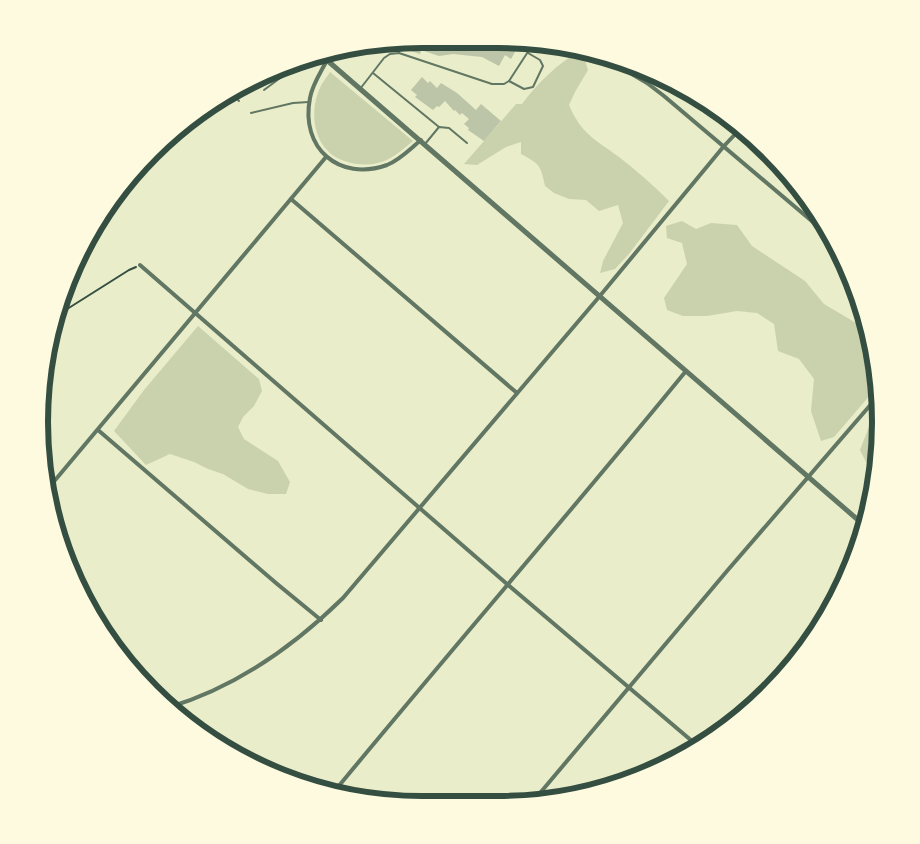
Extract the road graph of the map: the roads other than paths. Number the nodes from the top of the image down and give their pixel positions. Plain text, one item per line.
1 (398, 48) edge
2 (530, 49) edge
3 (399, 53) junction
4 (528, 53) junction
5 (327, 60) joint
6 (621, 68) edge
7 (372, 73) junction
8 (284, 74) edge
9 (509, 81) junction
10 (360, 89) junction
11 (264, 90) dead end
12 (236, 98) edge
13 (239, 101) dead end
14 (309, 102) junction
15 (251, 113) dead end
16 (439, 127) junction
17 (736, 133) edge
18 (423, 142) junction
19 (467, 143) dead end
20 (724, 146) junction
21 (326, 157) junction
22 (291, 199) junction
23 (816, 225) edge
24 (140, 265) road end
25 (599, 297) junction
26 (195, 313) junction
27 (686, 371) junction
28 (516, 393) junction
29 (872, 402) edge
30 (98, 430) junction
31 (808, 476) junction
32 (53, 483) edge
33 (420, 508) junction
34 (859, 521) edge
35 (506, 584) junction
36 (321, 620) junction
37 (629, 689) junction
38 (176, 705) edge
39 (692, 741) edge
40 (338, 787) edge
41 (539, 794) edge

1 - 3 lane
2 - 4 lane
3 - 7 lane
3 - 9 lane
4 - 9 lane
4 - 9 lane
5 - 10 street
5 - 14 street
6 - 20 street
7 - 10 lane
7 - 16 lane
8 - 11 lane
10 - 18 street
12 - 13 lane
14 - 15 lane
14 - 21 street
16 - 18 lane
16 - 19 lane
17 - 20 street
18 - 21 street
18 - 25 street
20 - 23 street
20 - 25 street
21 - 22 street
22 - 26 street
22 - 28 street
24 - 26 street
25 - 27 street
25 - 28 street
26 - 30 street
26 - 33 street
27 - 31 street
27 - 35 street
28 - 33 street
29 - 31 street
30 - 32 street
30 - 36 street
31 - 34 street
31 - 37 street
33 - 35 street
33 - 36 street
35 - 37 street
35 - 40 street
36 - 38 street
37 - 39 street
37 - 41 street

